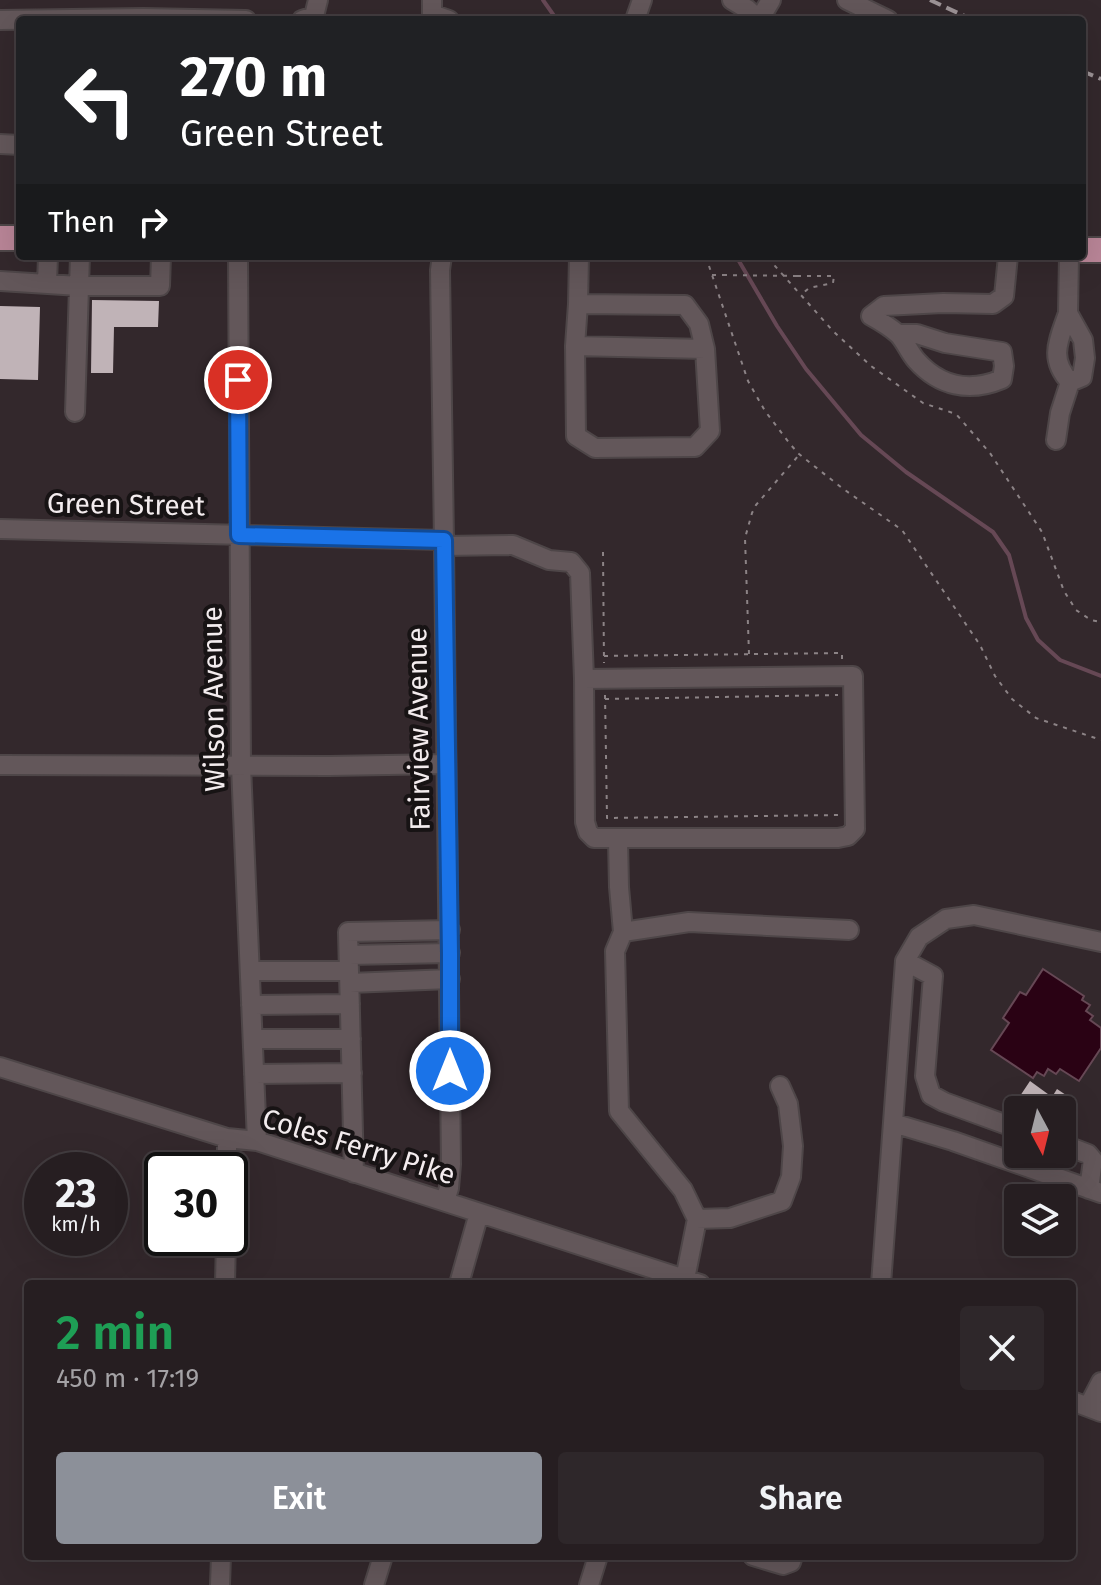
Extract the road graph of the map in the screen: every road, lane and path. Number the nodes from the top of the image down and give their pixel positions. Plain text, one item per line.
1 (432, 0) edge
2 (732, 0) edge
3 (847, 0) edge
4 (143, 9) edge
5 (52, 16) edge
6 (207, 16) edge
7 (438, 16) edge
8 (755, 16) edge
9 (880, 16) edge
10 (48, 260) edge
11 (80, 260) edge
12 (161, 260) edge
13 (238, 260) edge
14 (441, 260) edge
15 (579, 260) edge
16 (773, 260) edge
17 (1008, 260) edge
18 (1069, 260) edge
19 (709, 266) dead end
20 (712, 275) junction
21 (0, 281) edge
22 (47, 283) junction
23 (79, 286) junction
24 (801, 295) junction
25 (578, 304) junction
26 (1068, 313) junction
27 (899, 334) junction
28 (575, 346) junction
29 (705, 349) junction
30 (1070, 382) junction
31 (75, 412) dead end
32 (1056, 440) dead end
33 (799, 454) junction
34 (0, 529) edge
35 (239, 535) junction
36 (444, 543) junction
37 (603, 552) dead end
38 (1101, 622) edge
39 (749, 654) junction
40 (604, 656) junction
41 (842, 666) dead end
42 (604, 669) dead end
43 (584, 679) junction
44 (605, 686) dead end
45 (842, 695) dead end
46 (605, 699) junction
47 (1101, 740) edge
48 (446, 764) junction
49 (0, 765) edge
50 (241, 766) junction
51 (847, 815) dead end
52 (618, 840) junction
53 (450, 930) junction
54 (849, 930) dead end
55 (623, 932) junction
56 (1101, 942) edge
57 (450, 953) junction
58 (905, 961) junction
59 (349, 970) junction
60 (250, 971) junction
61 (450, 979) junction
62 (350, 1004) junction
63 (251, 1005) junction
64 (253, 1039) junction
65 (351, 1039) junction
66 (0, 1067) edge
67 (352, 1073) junction
68 (254, 1074) junction
69 (780, 1086) dead end
70 (893, 1123) junction
71 (1004, 1124) edge
72 (227, 1138) junction
73 (257, 1141) junction
74 (1076, 1149) edge
75 (227, 1152) edge
76 (354, 1173) junction
77 (1095, 1191) edge
78 (445, 1201) junction
79 (479, 1213) junction
80 (697, 1219) junction
81 (226, 1256) edge
82 (225, 1280) edge
83 (460, 1280) edge
84 (683, 1280) edge
85 (689, 1280) edge
86 (881, 1280) edge
87 (1101, 1382) edge
88 (1087, 1407) edge
89 (221, 1560) edge
90 (382, 1560) edge
91 (597, 1560) edge
92 (767, 1560) edge
93 (792, 1560) edge
94 (220, 1585) edge
95 (374, 1585) edge
96 (589, 1585) edge

1 - 7 street
2 - 8 street
3 - 9 street
4 - 5 street
4 - 6 street
10 - 22 street
11 - 23 street
12 - 23 street
13 - 35 street, Wilson Avenue
14 - 36 street, Fairview Avenue
15 - 25 street
16 - 24 path
17 - 27 street
18 - 26 street
19 - 20 path
20 - 24 path, bridge
20 - 33 path
21 - 22 street
22 - 23 street
23 - 31 street
24 - 38 path
25 - 28 street
25 - 29 street
26 - 30 street
26 - 30 street
27 - 27 street
28 - 29 street
28 - 29 street
30 - 32 street
33 - 39 path
33 - 47 path
34 - 35 street, Green Street
35 - 36 street, Green Street
35 - 50 street, Wilson Avenue
36 - 43 street, Green Street
36 - 48 street, Fairview Avenue
37 - 40 path
39 - 40 path
39 - 41 path
40 - 42 path
43 - 52 street, Green Street
43 - 52 street
44 - 46 path
45 - 46 path
46 - 51 path
48 - 50 street
48 - 53 street, Fairview Avenue
49 - 50 street
50 - 60 street, Wilson Avenue
52 - 55 street
53 - 57 street, Fairview Avenue
53 - 59 street
54 - 55 street
55 - 80 street
56 - 58 street
57 - 59 street
57 - 61 street, Fairview Avenue
58 - 70 street
58 - 71 street
59 - 60 street
59 - 61 street
59 - 62 street
60 - 63 street, Wilson Avenue
61 - 78 street, Fairview Avenue
62 - 63 street
62 - 65 street
63 - 64 street, Wilson Avenue
64 - 65 street
64 - 68 street, Wilson Avenue
65 - 67 street
66 - 72 street, Coles Ferry Pike
67 - 68 street
67 - 76 street
68 - 73 street, Wilson Avenue
69 - 80 street
70 - 77 street
70 - 86 street
72 - 73 street, Coles Ferry Pike
72 - 75 street
73 - 76 street, Coles Ferry Pike
74 - 77 street
76 - 78 street, Coles Ferry Pike
78 - 79 street, Coles Ferry Pike
79 - 83 street
79 - 84 street, Coles Ferry Pike
80 - 85 street
81 - 82 street
87 - 88 street
89 - 94 street
90 - 95 street
91 - 96 street
92 - 93 street

